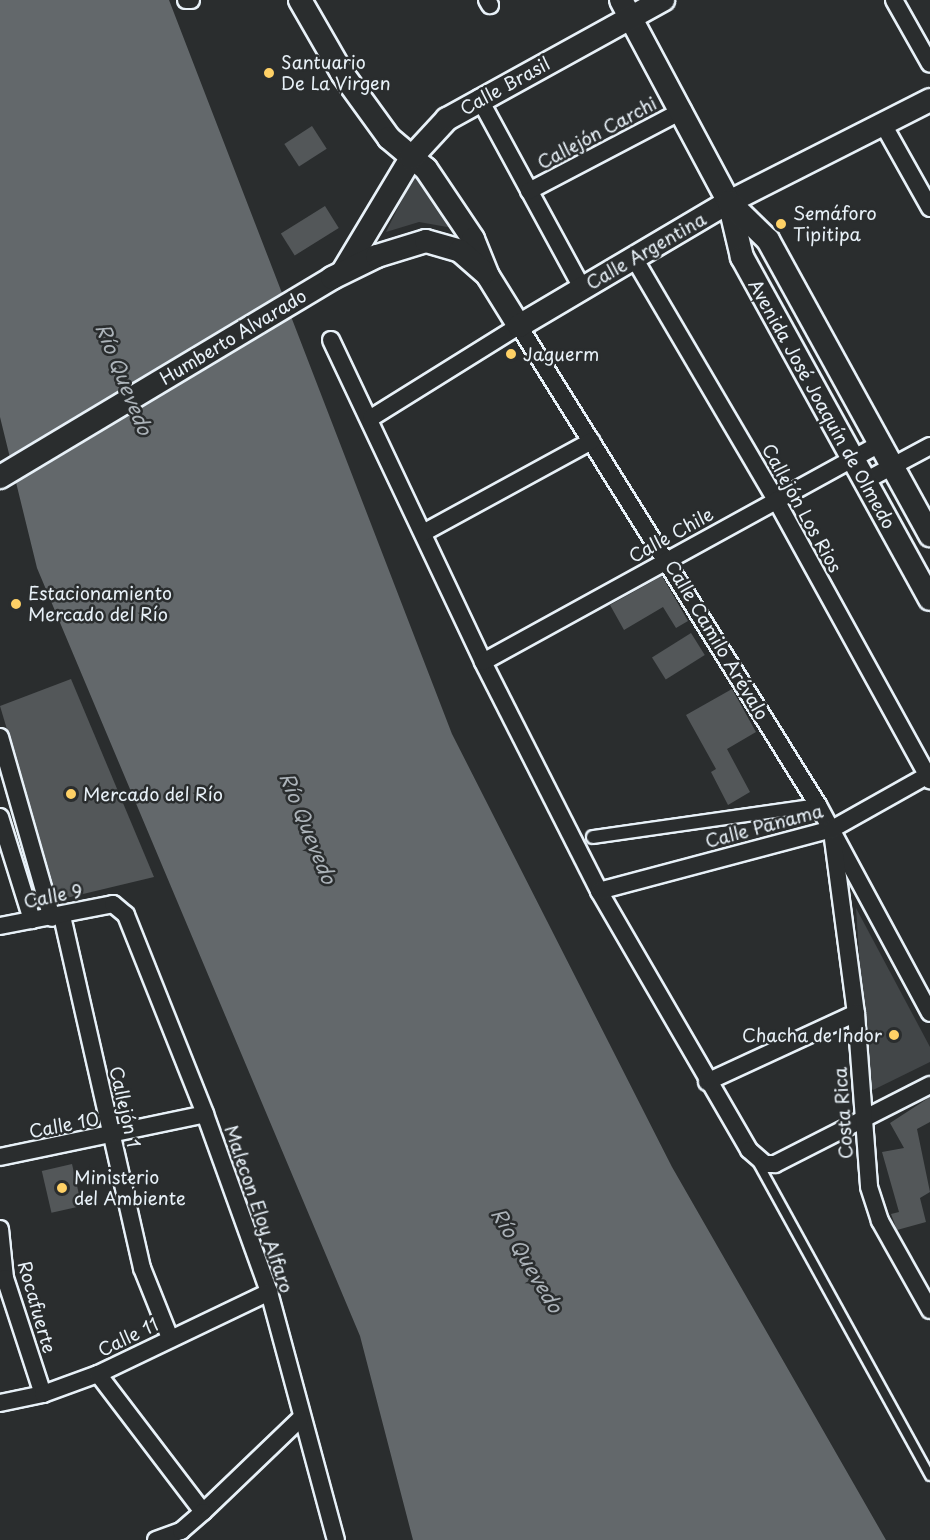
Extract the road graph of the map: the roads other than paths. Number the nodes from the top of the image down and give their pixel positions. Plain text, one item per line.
1 (186, 0) edge
2 (192, 0) edge
3 (300, 0) edge
4 (663, 0) edge
5 (894, 0) edge
6 (626, 9) edge
7 (930, 64) edge
8 (479, 98) junction
9 (930, 100) edge
10 (683, 110) junction
11 (884, 126) junction
12 (411, 158) junction
13 (529, 191) junction
14 (729, 202) junction
15 (930, 208) edge
16 (634, 258) junction
17 (338, 275) junction
18 (488, 276) junction
19 (582, 288) junction
20 (519, 326) junction
21 (331, 340) dead end
22 (371, 418) junction
23 (592, 441) junction
24 (879, 444) junction
25 (930, 446) edge
26 (851, 459) junction
27 (892, 466) junction
28 (0, 477) edge
29 (863, 482) junction
30 (776, 500) junction
31 (423, 533) junction
32 (930, 535) edge
33 (668, 558) junction
34 (930, 600) edge
35 (483, 662) junction
36 (0, 737) edge
37 (929, 777) edge
38 (818, 805) junction
39 (0, 817) edge
40 (832, 829) junction
41 (593, 837) dead end
42 (599, 891) junction
43 (113, 904) joint
44 (57, 917) junction
45 (32, 920) junction
46 (0, 926) edge
47 (856, 1013) junction
48 (930, 1013) edge
49 (707, 1082) junction
50 (930, 1085) edge
51 (205, 1114) junction
52 (862, 1119) junction
53 (112, 1136) junction
54 (0, 1157) edge
55 (755, 1158) junction
56 (0, 1228) edge
57 (269, 1292) junction
58 (930, 1310) edge
59 (170, 1338) junction
60 (98, 1374) junction
61 (43, 1394) junction
62 (0, 1402) edge
63 (300, 1419) junction
64 (930, 1476) edge
65 (203, 1512) junction
66 (184, 1535) edge
67 (156, 1540) edge
68 (336, 1540) edge

1 - 2 street
3 - 12 main road, Calle Camilo Arévalo
4 - 6 main road, Calle Brasil
5 - 7 street
6 - 8 main road, Calle Brasil
6 - 10 main road, Avenida José Joaquín de Olmedo
8 - 12 main road, Calle Brasil
8 - 13 street
9 - 11 main road, Calle Argentina
10 - 13 street, Callejón Carchi
10 - 14 main road, Avenida José Joaquín de Olmedo
11 - 14 main road, Calle Argentina
11 - 15 street
12 - 17 main road, Calle Brasil
12 - 18 main road, Calle Camilo Arévalo
13 - 19 street
14 - 16 main road, Calle Argentina
14 - 24 main road, Avenida José Joaquín de Olmedo
14 - 26 main road, Avenida José Joaquín de Olmedo
16 - 19 main road, Calle Argentina
16 - 30 street, Callejón Los Rios
17 - 18 main road, Calle Camilo Arévalo
17 - 28 main road, Humberto Alvarado
18 - 20 main road, Calle Camilo Arévalo
19 - 20 main road, Calle Argentina
20 - 22 street, Calle Argentina
20 - 23 street, Calle Camilo Arévalo
21 - 22 street
22 - 31 street
23 - 31 street
23 - 33 street, Calle Camilo Arévalo
24 - 26 street, Calle Chile
24 - 27 main road, Avenida José Joaquín de Olmedo
25 - 27 street
26 - 29 main road, Avenida José Joaquín de Olmedo
26 - 30 street, Calle Chile
27 - 29 street
27 - 32 main road, Avenida José Joaquín de Olmedo
29 - 34 main road, Avenida José Joaquín de Olmedo
30 - 33 street, Calle Chile
30 - 37 street, Callejón Los Rios
31 - 35 street
33 - 35 street, Calle Chile
33 - 38 street, Calle Camilo Arévalo
35 - 42 street
36 - 44 street
37 - 40 street, Calle Panama
38 - 40 street, Calle Camilo Arévalo
38 - 41 street
39 - 45 street
40 - 42 street, Calle Panama
40 - 47 street, Costa Rica
40 - 48 street, Calle Camilo Arévalo
42 - 49 street
43 - 44 street, Calle 9
43 - 51 street, Malecon Eloy Alfaro
44 - 45 street, Calle 9
44 - 53 street, Callejón 1
45 - 46 street, Calle 9
47 - 49 street
47 - 52 street, Costa Rica
49 - 55 street
50 - 52 street
51 - 53 street, Calle 10
51 - 57 street, Malecon Eloy Alfaro
52 - 55 street
52 - 58 street, Costa Rica
53 - 54 street, Calle 10
53 - 59 street, Callejón 1
55 - 64 lane
56 - 61 street, Rocafuerte
57 - 59 street, Calle 11
57 - 63 street, Malecon Eloy Alfaro
59 - 60 street, Calle 11
60 - 61 street, Calle 11
60 - 65 street
61 - 62 street, Calle 11
63 - 65 street
63 - 68 street, Malecon Eloy Alfaro
65 - 66 street
66 - 67 street

